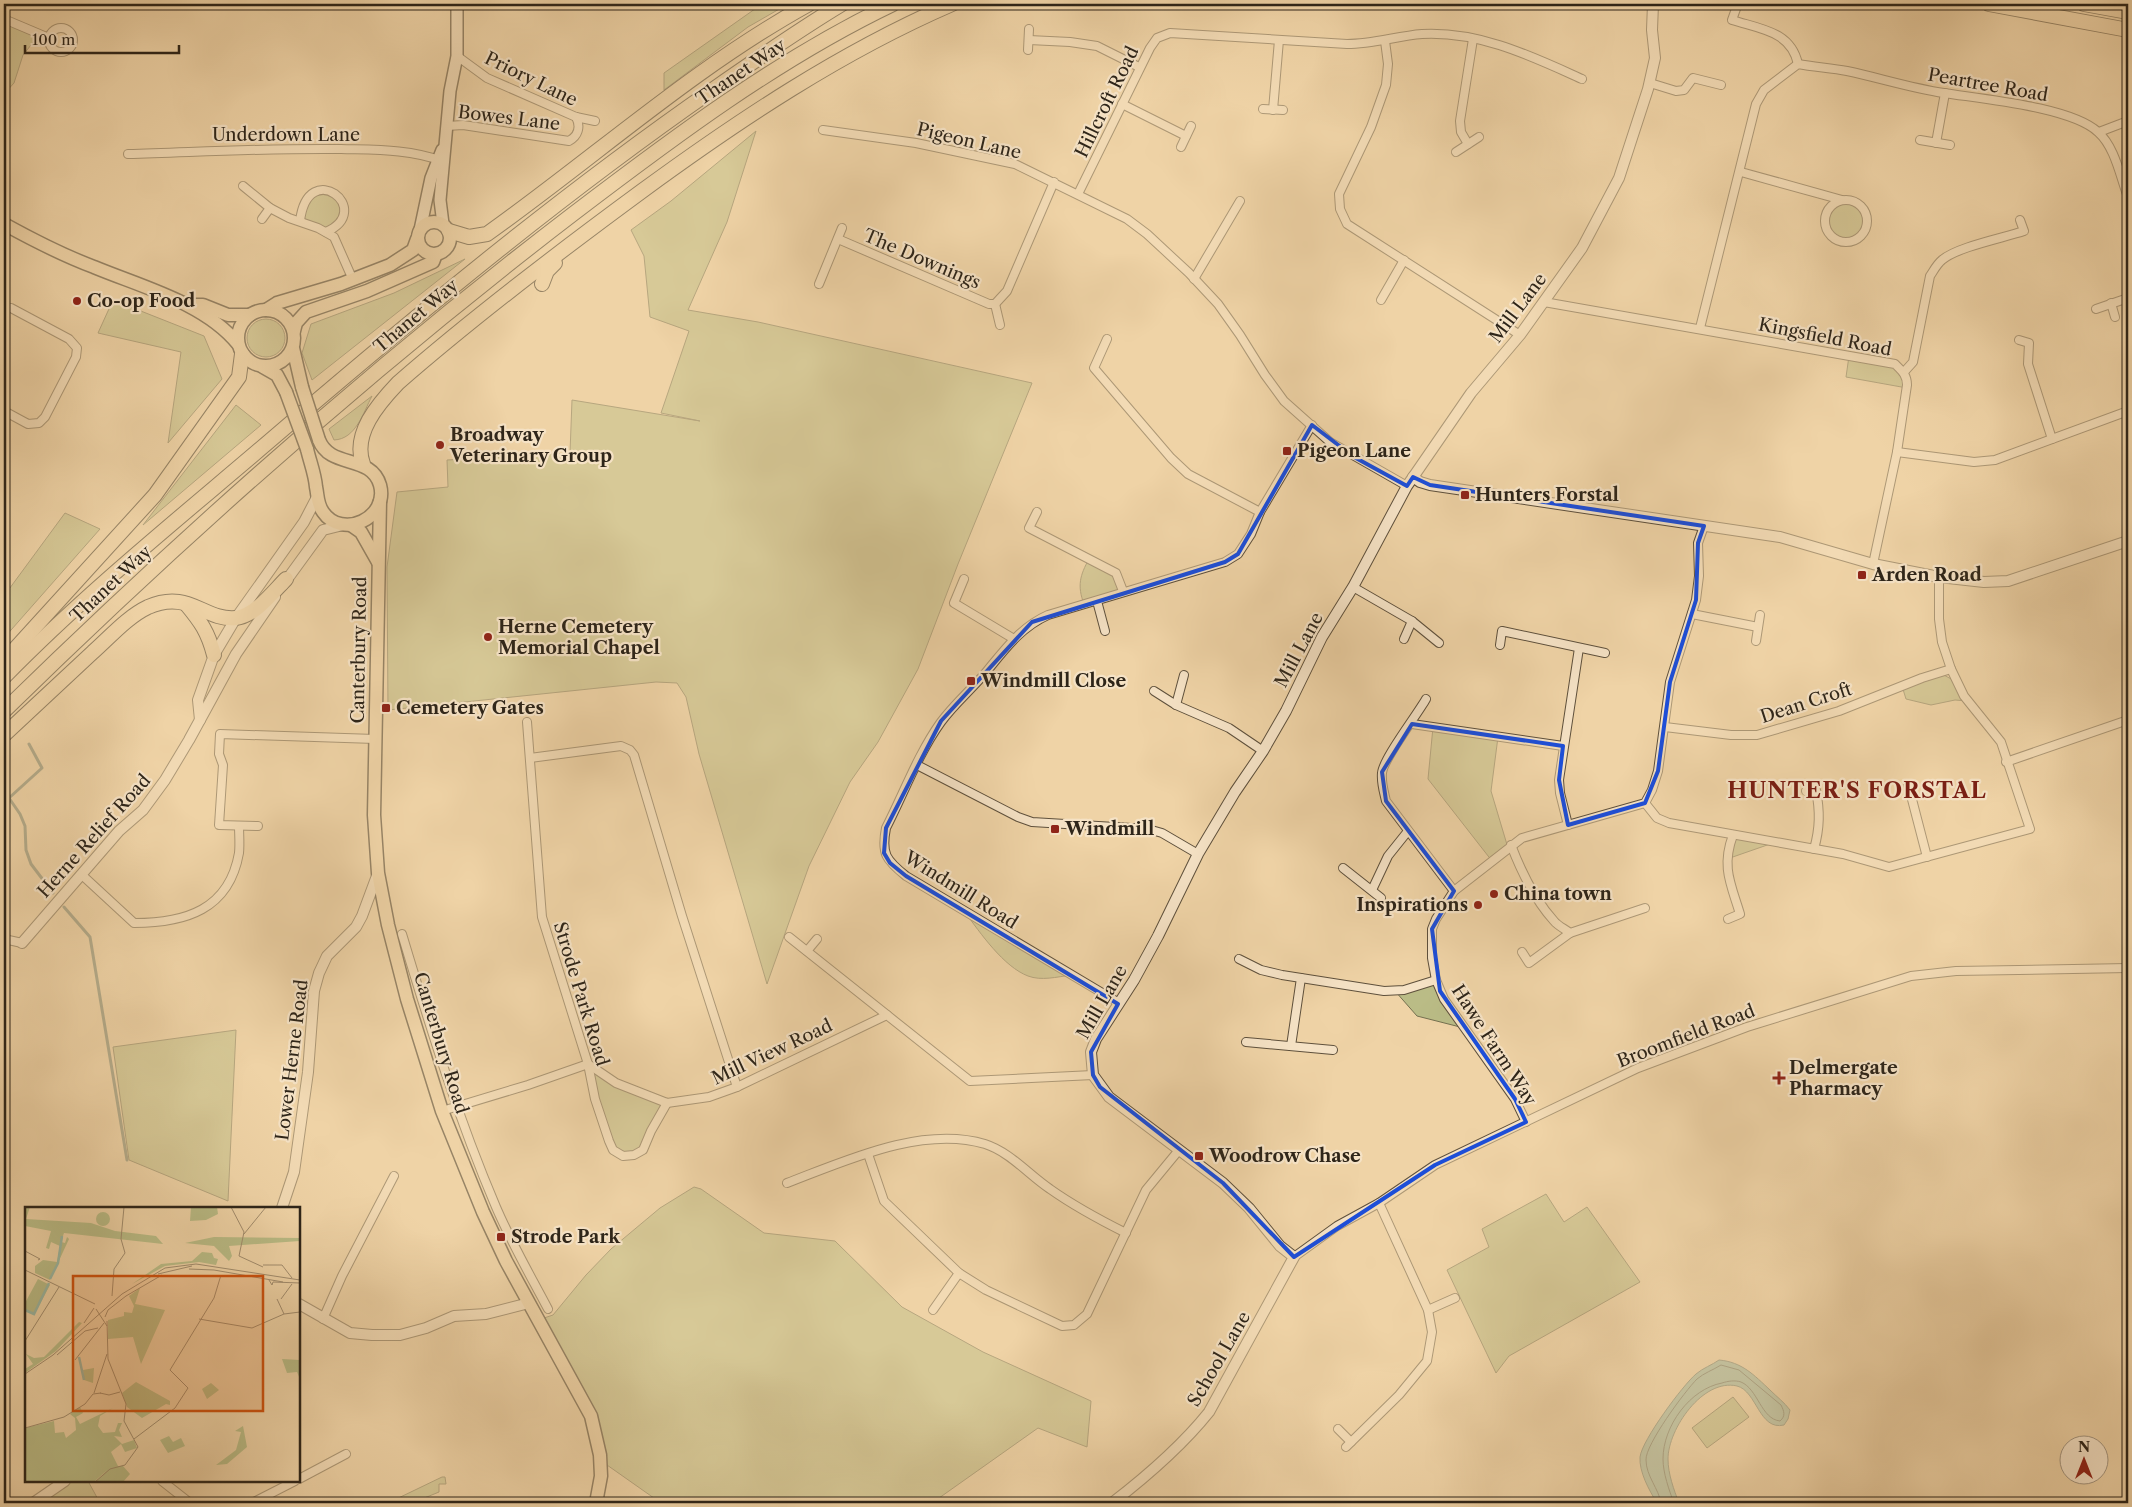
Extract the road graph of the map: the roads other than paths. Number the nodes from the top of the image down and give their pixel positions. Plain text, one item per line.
1 (457, 4) edge
2 (809, 4) edge
3 (842, 4) edge
4 (893, 4) edge
5 (952, 4) edge
6 (1653, 4) edge
7 (1989, 4) edge
8 (2084, 4) edge
9 (1737, 6) dead end
10 (2128, 12) edge
11 (4, 19) edge
12 (1029, 29) dead end
13 (2128, 30) edge
14 (49, 38) dead end
15 (1473, 39) junction
16 (1029, 40) junction
17 (1279, 40) junction
18 (1385, 41) junction
19 (1028, 50) dead end
20 (457, 56) junction
21 (1798, 64) junction
22 (1139, 67) junction
23 (1582, 79) dead end
24 (1650, 83) junction
25 (1720, 85) dead end
26 (1945, 94) junction
27 (1122, 104) junction
28 (1264, 109) dead end
29 (1273, 110) junction
30 (1283, 110) dead end
31 (576, 117) junction
32 (2128, 120) edge
33 (595, 121) dead end
34 (447, 126) junction
35 (1191, 126) dead end
36 (823, 130) dead end
37 (2099, 132) junction
38 (1186, 136) junction
39 (1479, 137) dead end
40 (1920, 140) dead end
41 (1936, 143) junction
42 (1468, 144) junction
43 (1950, 145) dead end
44 (1181, 147) dead end
45 (1456, 152) dead end
46 (128, 154) dead end
47 (441, 160) junction
48 (1740, 172) junction
49 (1054, 182) junction
50 (243, 186) dead end
51 (1078, 194) junction
52 (2128, 197) edge
53 (1842, 200) junction
54 (1240, 201) dead end
55 (270, 208) junction
56 (262, 219) dead end
57 (2020, 220) dead end
58 (300, 221) junction
59 (4, 224) edge
60 (446, 228) junction
61 (842, 228) dead end
62 (326, 232) junction
63 (419, 234) junction
64 (838, 239) junction
65 (574, 242) junction
66 (436, 254) junction
67 (1404, 260) junction
68 (1194, 279) junction
69 (353, 280) junction
70 (542, 284) dead end
71 (819, 284) dead end
72 (2128, 298) edge
73 (1382, 300) dead end
74 (1544, 302) junction
75 (995, 304) junction
76 (2110, 304) junction
77 (189, 305) junction
78 (11, 308) dead end
79 (2096, 309) dead end
80 (266, 310) junction
81 (250, 315) junction
82 (2115, 317) dead end
83 (1000, 325) dead end
84 (1700, 328) junction
85 (294, 331) junction
86 (1520, 335) junction
87 (1107, 339) dead end
88 (2019, 340) dead end
89 (293, 348) junction
90 (240, 349) junction
91 (263, 367) junction
92 (1904, 372) junction
93 (4, 411) edge
94 (2128, 411) edge
95 (1312, 425) junction
96 (2052, 439) junction
97 (1897, 452) junction
98 (363, 464) junction
99 (1413, 477) junction
100 (1407, 486) junction
101 (317, 492) junction
102 (380, 501) junction
103 (1037, 512) dead end
104 (1260, 512) junction
105 (349, 525) junction
106 (1704, 526) junction
107 (2128, 541) edge
108 (378, 562) junction
109 (1873, 564) junction
110 (1939, 577) junction
111 (286, 579) junction
112 (964, 579) dead end
113 (1353, 587) junction
114 (1123, 591) junction
115 (1097, 601) junction
116 (183, 602) junction
117 (1692, 614) junction
118 (1760, 615) dead end
119 (236, 618) junction
120 (1412, 621) junction
121 (1758, 627) junction
122 (1105, 631) dead end
123 (1014, 639) junction
124 (1404, 639) dead end
125 (1756, 641) dead end
126 (1439, 643) dead end
127 (1500, 644) dead end
128 (1579, 648) junction
129 (1605, 653) dead end
130 (214, 655) junction
131 (4, 661) edge
132 (1951, 669) junction
133 (1184, 675) dead end
134 (4, 677) edge
135 (1154, 691) dead end
136 (1426, 699) dead end
137 (1176, 705) junction
138 (4, 711) edge
139 (200, 720) junction
140 (2128, 720) edge
141 (527, 722) dead end
142 (1412, 724) junction
143 (1665, 727) junction
144 (4, 735) edge
145 (375, 739) junction
146 (1563, 746) junction
147 (1263, 751) junction
148 (530, 758) junction
149 (2006, 762) junction
150 (917, 765) junction
151 (1908, 784) dead end
152 (1806, 791) dead end
153 (1645, 803) junction
154 (1568, 825) junction
155 (239, 826) junction
156 (258, 826) dead end
157 (1408, 831) junction
158 (1733, 835) junction
159 (1511, 845) junction
160 (1814, 849) junction
161 (1198, 854) junction
162 (1927, 857) junction
163 (1343, 868) dead end
164 (378, 873) junction
165 (82, 875) junction
166 (1372, 890) junction
167 (1454, 891) junction
168 (1381, 898) dead end
169 (1645, 908) dead end
170 (1728, 918) dead end
171 (1570, 933) junction
172 (402, 934) dead end
173 (789, 936) dead end
174 (4, 939) edge
175 (817, 939) dead end
176 (22, 943) joint
177 (807, 951) junction
178 (1522, 952) dead end
179 (1239, 959) dead end
180 (2128, 968) edge
181 (1301, 978) junction
182 (1436, 980) junction
183 (1119, 1003) junction
184 (887, 1014) junction
185 (1246, 1042) dead end
186 (1291, 1046) junction
187 (1333, 1050) dead end
188 (588, 1064) junction
189 (1093, 1075) junction
190 (737, 1088) junction
191 (666, 1103) junction
192 (456, 1106) junction
193 (442, 1110) junction
194 (1526, 1122) junction
195 (1179, 1150) junction
196 (868, 1154) junction
197 (394, 1176) dead end
198 (787, 1183) dead end
199 (1379, 1203) junction
200 (282, 1207) edge
201 (1126, 1233) junction
202 (1294, 1257) junction
203 (959, 1273) junction
204 (1455, 1298) dead end
205 (529, 1303) junction
206 (300, 1305) edge
207 (548, 1309) dead end
208 (933, 1310) dead end
209 (1428, 1310) junction
210 (300, 1314) edge
211 (318, 1316) junction
212 (1338, 1429) dead end
213 (346, 1454) dead end
214 (300, 1478) edge
215 (64, 1482) edge
216 (163, 1482) edge
217 (293, 1482) edge
218 (33, 1503) edge
219 (189, 1503) edge
220 (252, 1503) edge
221 (596, 1503) edge
222 (1112, 1503) edge

1 - 20 main road
2 - 60 highway
3 - 134 highway, Thanet Way
4 - 138 highway, Thanet Way
5 - 65 highway
6 - 24 street, Mill Lane
7 - 13 highway
8 - 10 highway
9 - 21 street
11 - 14 street
12 - 16 street
15 - 18 street, Hillcroft Road
15 - 23 street, Hillcroft Road
15 - 42 street
16 - 19 street
16 - 22 street
17 - 18 street, Hillcroft Road
17 - 22 street, Hillcroft Road
17 - 29 street
18 - 67 street
20 - 31 street, Priory Lane
20 - 34 main road
21 - 26 street, Peartree Road
21 - 48 street
22 - 27 street, Hillcroft Road
24 - 25 street
24 - 74 street, Mill Lane
26 - 37 street, Peartree Road
26 - 41 street
27 - 38 street
27 - 51 street, Hillcroft Road
28 - 29 street
29 - 30 street
31 - 33 street, Priory Lane
31 - 34 street, Bowes Lane
32 - 37 street
34 - 47 main road
35 - 38 street
36 - 49 street, Pigeon Lane
37 - 52 street, Peartree Road
38 - 44 street
39 - 42 street
40 - 41 street
41 - 43 street
42 - 45 street
46 - 47 street, Underdown Lane
47 - 60 main road
47 - 63 main road
48 - 53 street
48 - 84 street
49 - 51 street, Pigeon Lane
49 - 75 street, The Downings
50 - 55 street
51 - 68 street, Pigeon Lane
53 - 53 street
54 - 68 street
55 - 56 street
55 - 58 street
57 - 92 street
58 - 62 street
58 - 62 street
59 - 77 main road
60 - 63 main road
60 - 66 main road
61 - 64 street, The Downings
62 - 69 street
63 - 66 main road
63 - 69 main road
64 - 71 street, The Downings
64 - 75 street, The Downings
65 - 70 highway
65 - 98 highway
66 - 85 main road, Thanet Way
67 - 73 street
67 - 86 street
68 - 95 street, Pigeon Lane
69 - 80 main road
72 - 76 street
74 - 84 street, Kingsfield Road
74 - 86 street, Mill Lane
75 - 83 street, The Downings
76 - 79 street
76 - 82 street
77 - 81 main road
77 - 90 main road
78 - 93 street
80 - 81 main road
80 - 85 main road
81 - 90 main road
84 - 92 street, Kingsfield Road
85 - 89 main road
86 - 99 street, Mill Lane
87 - 104 street
88 - 96 street
89 - 91 main road
89 - 98 main road, bridge
90 - 91 main road
90 - 131 highway
91 - 101 main road, bridge
92 - 97 street, Kingsfield Road
94 - 96 street
95 - 100 street, Pigeon Lane
95 - 104 street, Windmill Road
96 - 97 street
97 - 109 street, Kingsfield Road
98 - 102 main road, Canterbury Road
99 - 100 street, Mill Lane
99 - 106 street
100 - 113 street, Mill Lane
101 - 105 main road
101 - 119 street
102 - 105 main road
102 - 108 main road, Canterbury Road
103 - 114 street
104 - 114 street, Windmill Road
105 - 108 main road, Canterbury Road
105 - 111 street, Herne Relief Road
106 - 109 street
106 - 117 street
107 - 110 street
108 - 145 main road, Canterbury Road
109 - 110 street
110 - 132 street
111 - 119 highway
111 - 139 street, Herne Relief Road
112 - 123 street
113 - 120 street
113 - 147 street, Mill Lane
114 - 115 street, Windmill Road
115 - 122 street
115 - 123 street, Windmill Road
116 - 119 highway
116 - 130 highway
116 - 144 highway
117 - 121 street
117 - 143 street
118 - 121 street
119 - 130 street
120 - 124 street
120 - 126 street
121 - 125 street
123 - 150 street, Windmill Road
127 - 128 street
128 - 129 street
128 - 146 street
130 - 139 street
132 - 143 street, Dean Croft
132 - 149 street
133 - 137 street
135 - 137 street
136 - 142 street
137 - 147 street
139 - 165 street, Herne Relief Road
140 - 149 street
141 - 148 street, Strode Park Road
142 - 146 street
142 - 157 street
143 - 153 street
145 - 155 street
145 - 164 main road, Canterbury Road
146 - 154 street
147 - 161 street, Mill Lane
148 - 188 street, Strode Park Road
148 - 190 street
149 - 162 street
150 - 161 street
150 - 183 street, Windmill Road
151 - 162 street
152 - 160 street
153 - 154 street, Hawe Farm Way
153 - 158 street
154 - 159 street, Hawe Farm Way
155 - 156 street
155 - 165 street
157 - 166 street
157 - 167 street
158 - 160 street
158 - 170 street
159 - 167 street, Hawe Farm Way
159 - 171 street
160 - 162 street
161 - 183 street, Mill Lane
163 - 166 street
164 - 193 main road, Canterbury Road
164 - 200 street, Lower Herne Road
165 - 176 street, Herne Relief Road
166 - 168 street
167 - 182 street, Hawe Farm Way
169 - 171 street
171 - 178 street
172 - 192 street, Canterbury Road
173 - 177 street
174 - 176 street
175 - 177 street
177 - 184 street
179 - 181 street
180 - 194 street, Broomfield Road
181 - 182 street
181 - 186 street
182 - 194 street, Hawe Farm Way
183 - 189 street, Mill Lane
184 - 189 street
184 - 190 street, Mill View Road
185 - 186 street
186 - 187 street
188 - 191 street, Mill View Road
188 - 191 street, Strode Park Road
188 - 192 street
189 - 195 street
190 - 191 street, Mill View Road
192 - 193 street
192 - 207 street, Canterbury Road
193 - 205 main road, Canterbury Road
194 - 199 street, Broomfield Road
195 - 201 street
195 - 202 street
196 - 198 street
196 - 201 street
196 - 203 street
197 - 211 street
199 - 202 street, Broomfield Road
199 - 209 street
201 - 203 street
202 - 222 street, School Lane
203 - 208 street
204 - 209 street
205 - 211 street
205 - 221 main road, Canterbury Road
206 - 211 street
209 - 212 street
210 - 211 street
213 - 214 street
215 - 218 street
216 - 219 street
217 - 220 street

